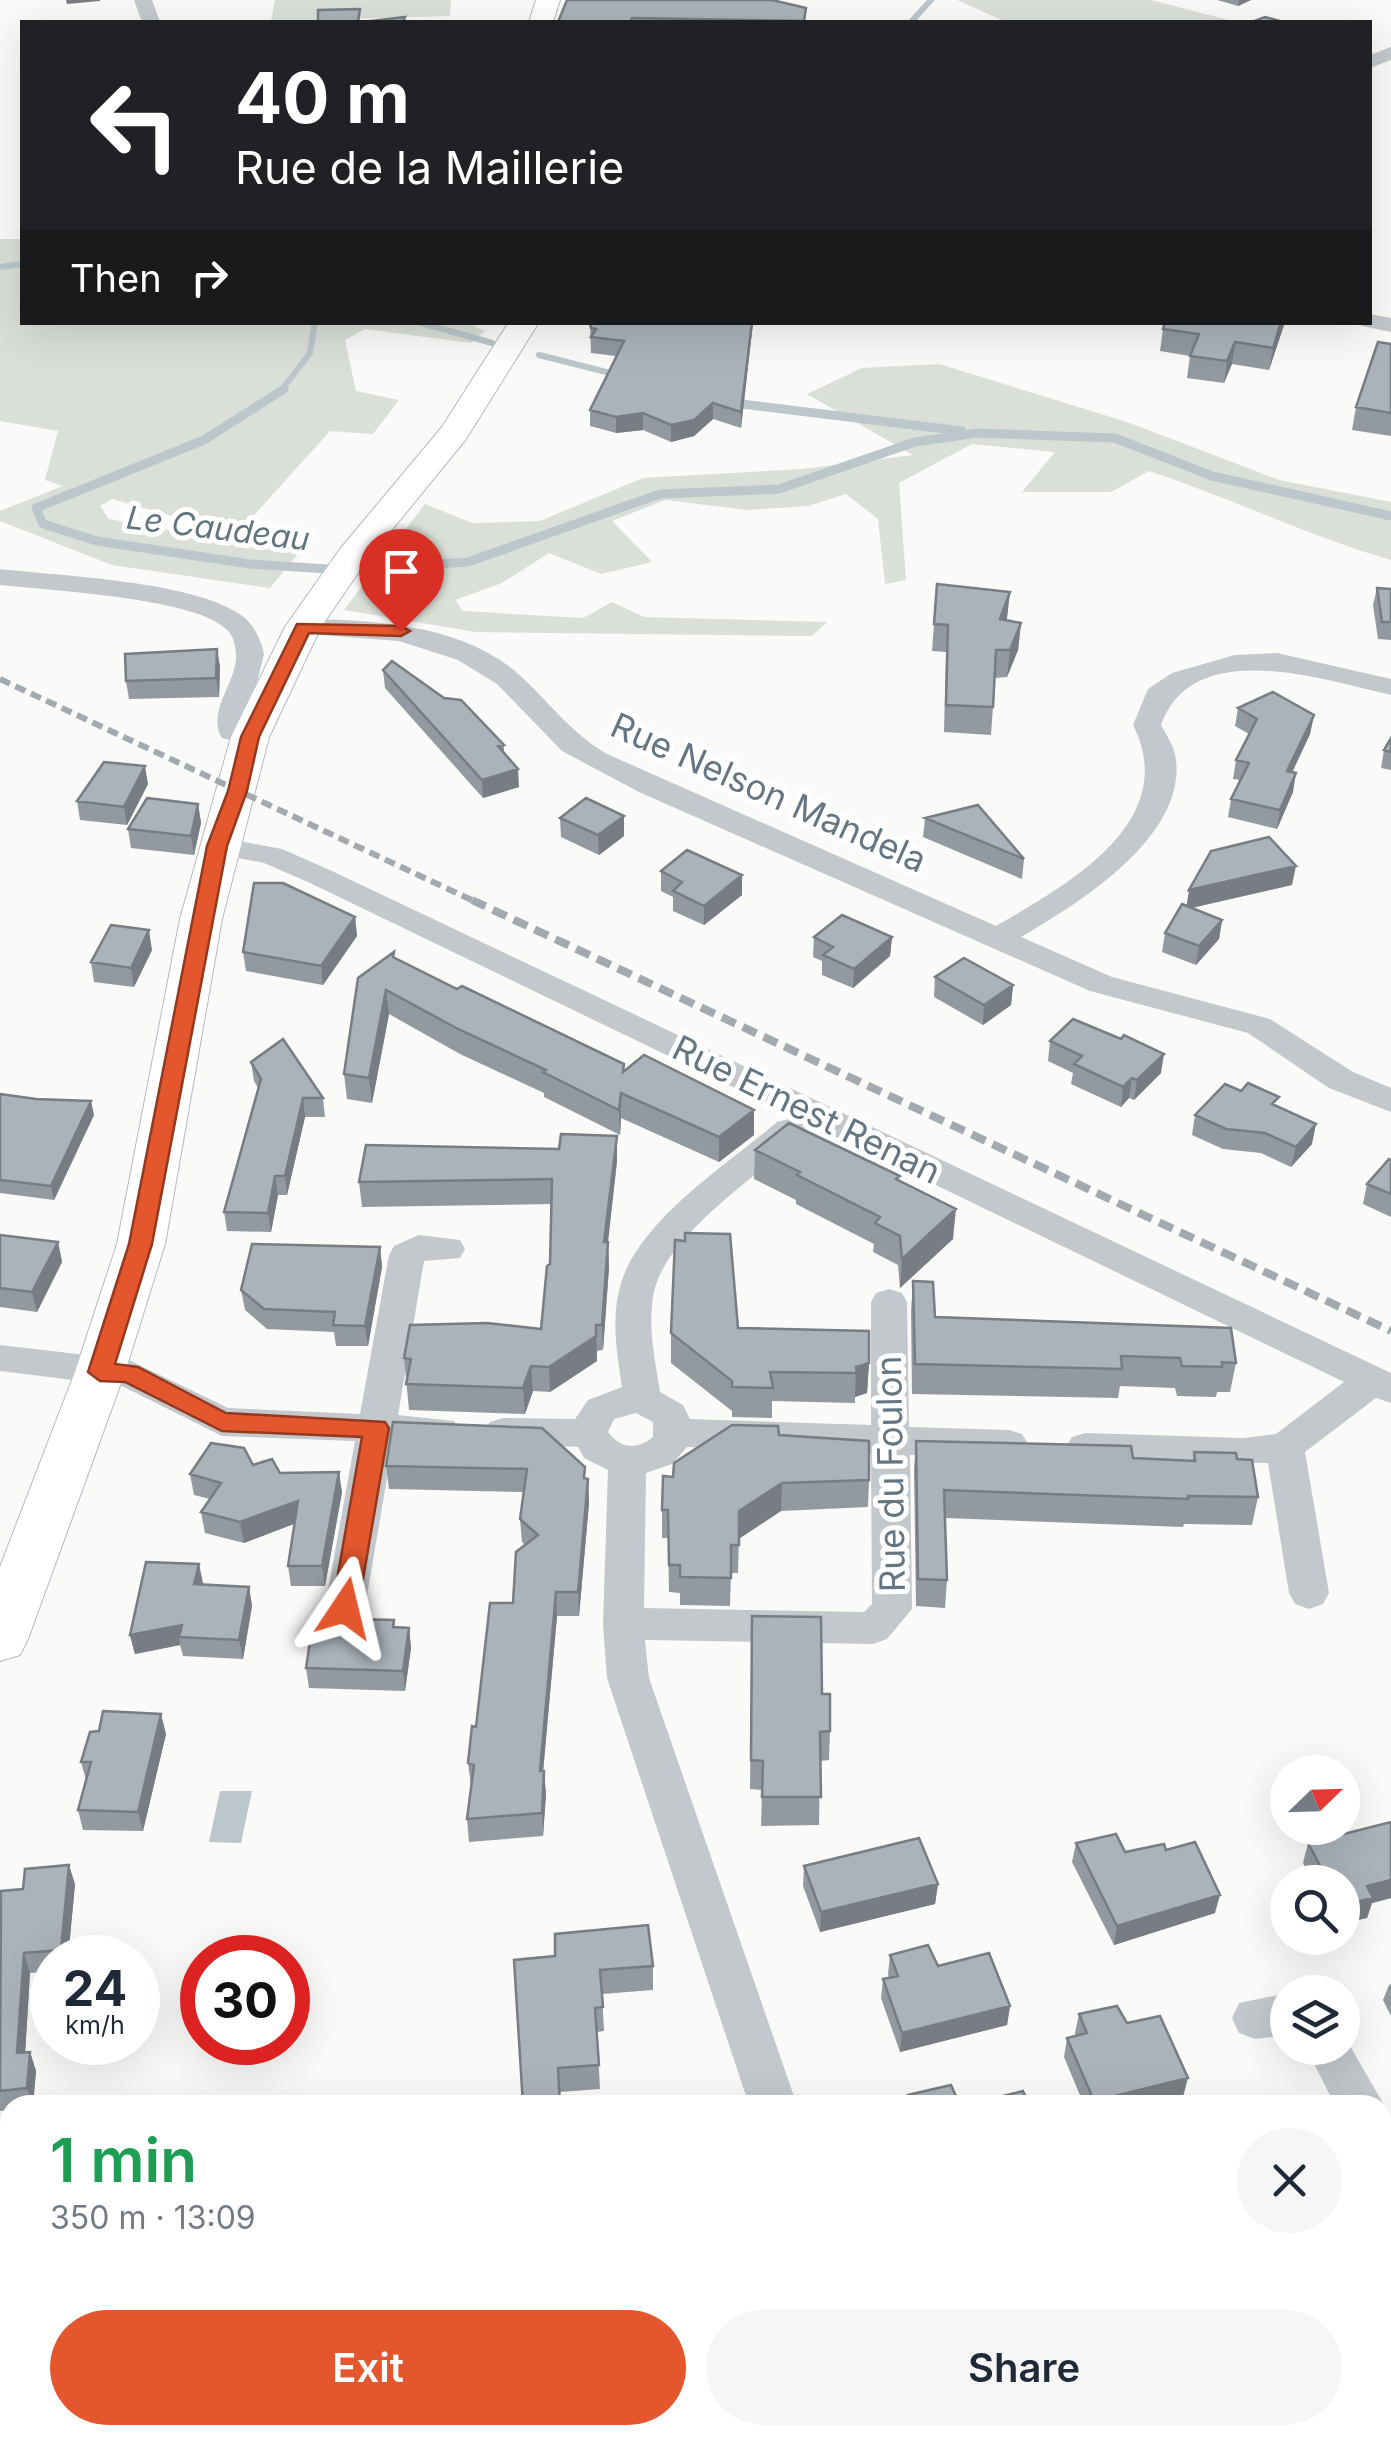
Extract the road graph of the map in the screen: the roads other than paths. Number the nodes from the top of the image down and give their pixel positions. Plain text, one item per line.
1 (522, 325) edge
2 (0, 577) edge
3 (303, 627) junction
4 (1391, 687) edge
5 (250, 737) junction
6 (217, 846) junction
7 (998, 938) junction
8 (1391, 1101) edge
9 (812, 1112) junction
10 (447, 1249) dead end
11 (889, 1302) dead end
12 (0, 1358) edge
13 (100, 1372) junction
14 (1382, 1384) edge
15 (642, 1399) junction
16 (376, 1428) junction
17 (675, 1432) junction
18 (589, 1433) junction
19 (888, 1439) junction
20 (1285, 1447) junction
21 (626, 1462) junction
22 (1309, 1593) dead end
23 (345, 1608) dead end
24 (623, 1624) junction
25 (0, 1639) edge
26 (1338, 2065) edge
27 (770, 2095) edge
28 (1355, 2095) edge

1 - 3 street
2 - 5 street
3 - 5 street
3 - 7 street, Rue Nelson Mandela
4 - 7 street
5 - 6 street
6 - 9 street, Rue Ernest Renan
6 - 13 street
7 - 8 street, Rue Nelson Mandela
9 - 14 street, Rue Ernest Renan
9 - 15 street
10 - 16 street
11 - 19 street, Rue du Foulon
12 - 13 street
13 - 16 street
13 - 25 street
14 - 20 street
15 - 17 street
15 - 18 street
16 - 18 street
16 - 23 street
17 - 19 street
17 - 21 street
18 - 21 street
19 - 20 street
19 - 24 street, Rue du Foulon
20 - 22 street
21 - 24 street
24 - 27 street
26 - 28 street

